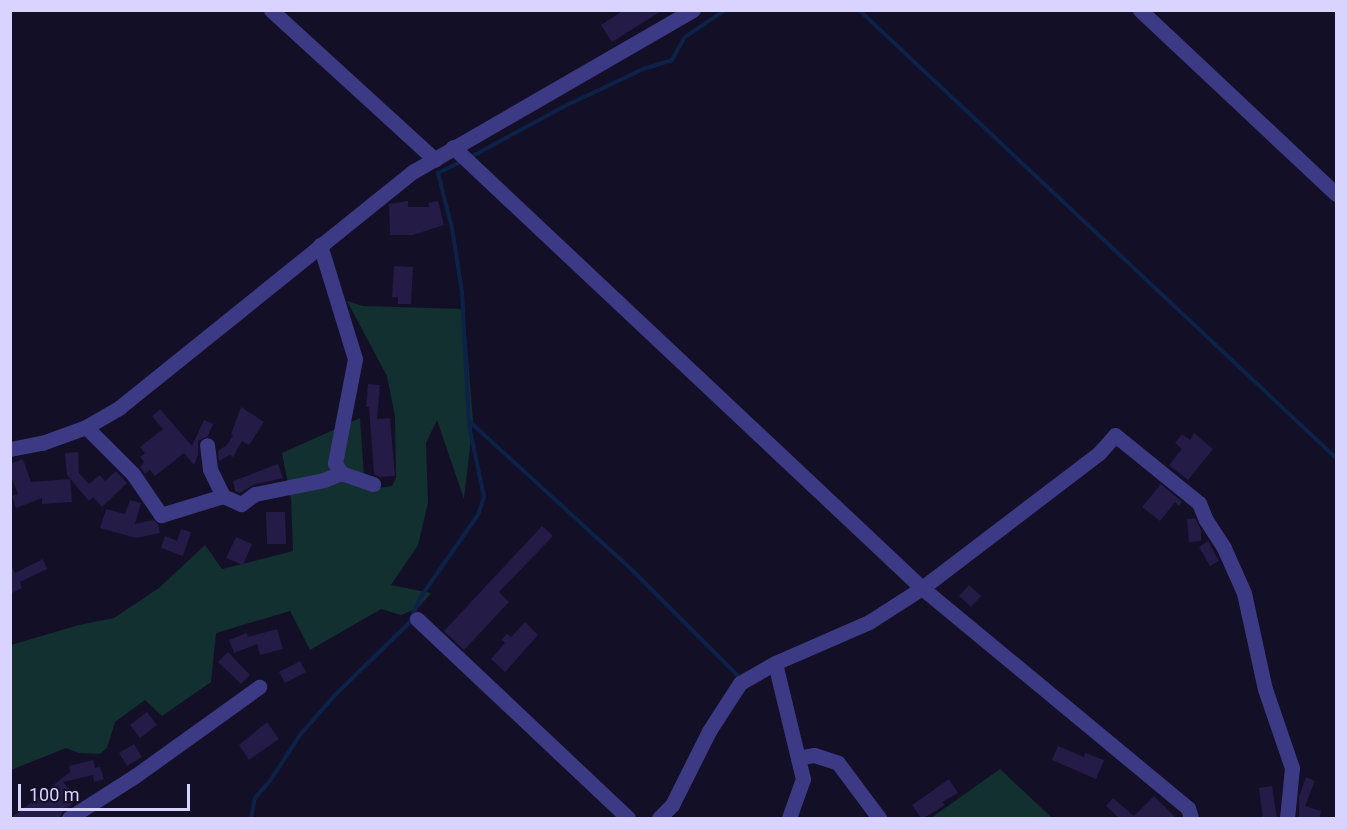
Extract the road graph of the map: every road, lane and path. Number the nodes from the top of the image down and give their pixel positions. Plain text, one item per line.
1 (271, 10) edge
2 (693, 10) edge
3 (1140, 10) edge
4 (462, 155) junction
5 (435, 160) junction
6 (1336, 194) edge
7 (320, 245) junction
8 (86, 428) junction
9 (207, 445) dead end
10 (10, 449) edge
11 (341, 473) junction
12 (373, 484) dead end
13 (223, 496) junction
14 (922, 588) junction
15 (417, 619) dead end
16 (775, 663) junction
17 (259, 687) dead end
18 (798, 758) junction
19 (69, 819) edge
20 (628, 819) edge
21 (659, 819) edge
22 (789, 819) edge
23 (879, 819) edge
24 (1191, 819) edge
25 (1287, 819) edge

1 - 5 street
2 - 4 street
3 - 6 street
4 - 5 street
4 - 14 street
5 - 7 street
7 - 8 street
7 - 11 street
8 - 10 street
8 - 13 street
9 - 13 street
11 - 12 street
11 - 13 street
14 - 16 street
14 - 24 street
14 - 25 street
15 - 20 street
16 - 18 street
16 - 21 street
17 - 19 street
18 - 22 street
18 - 23 street

